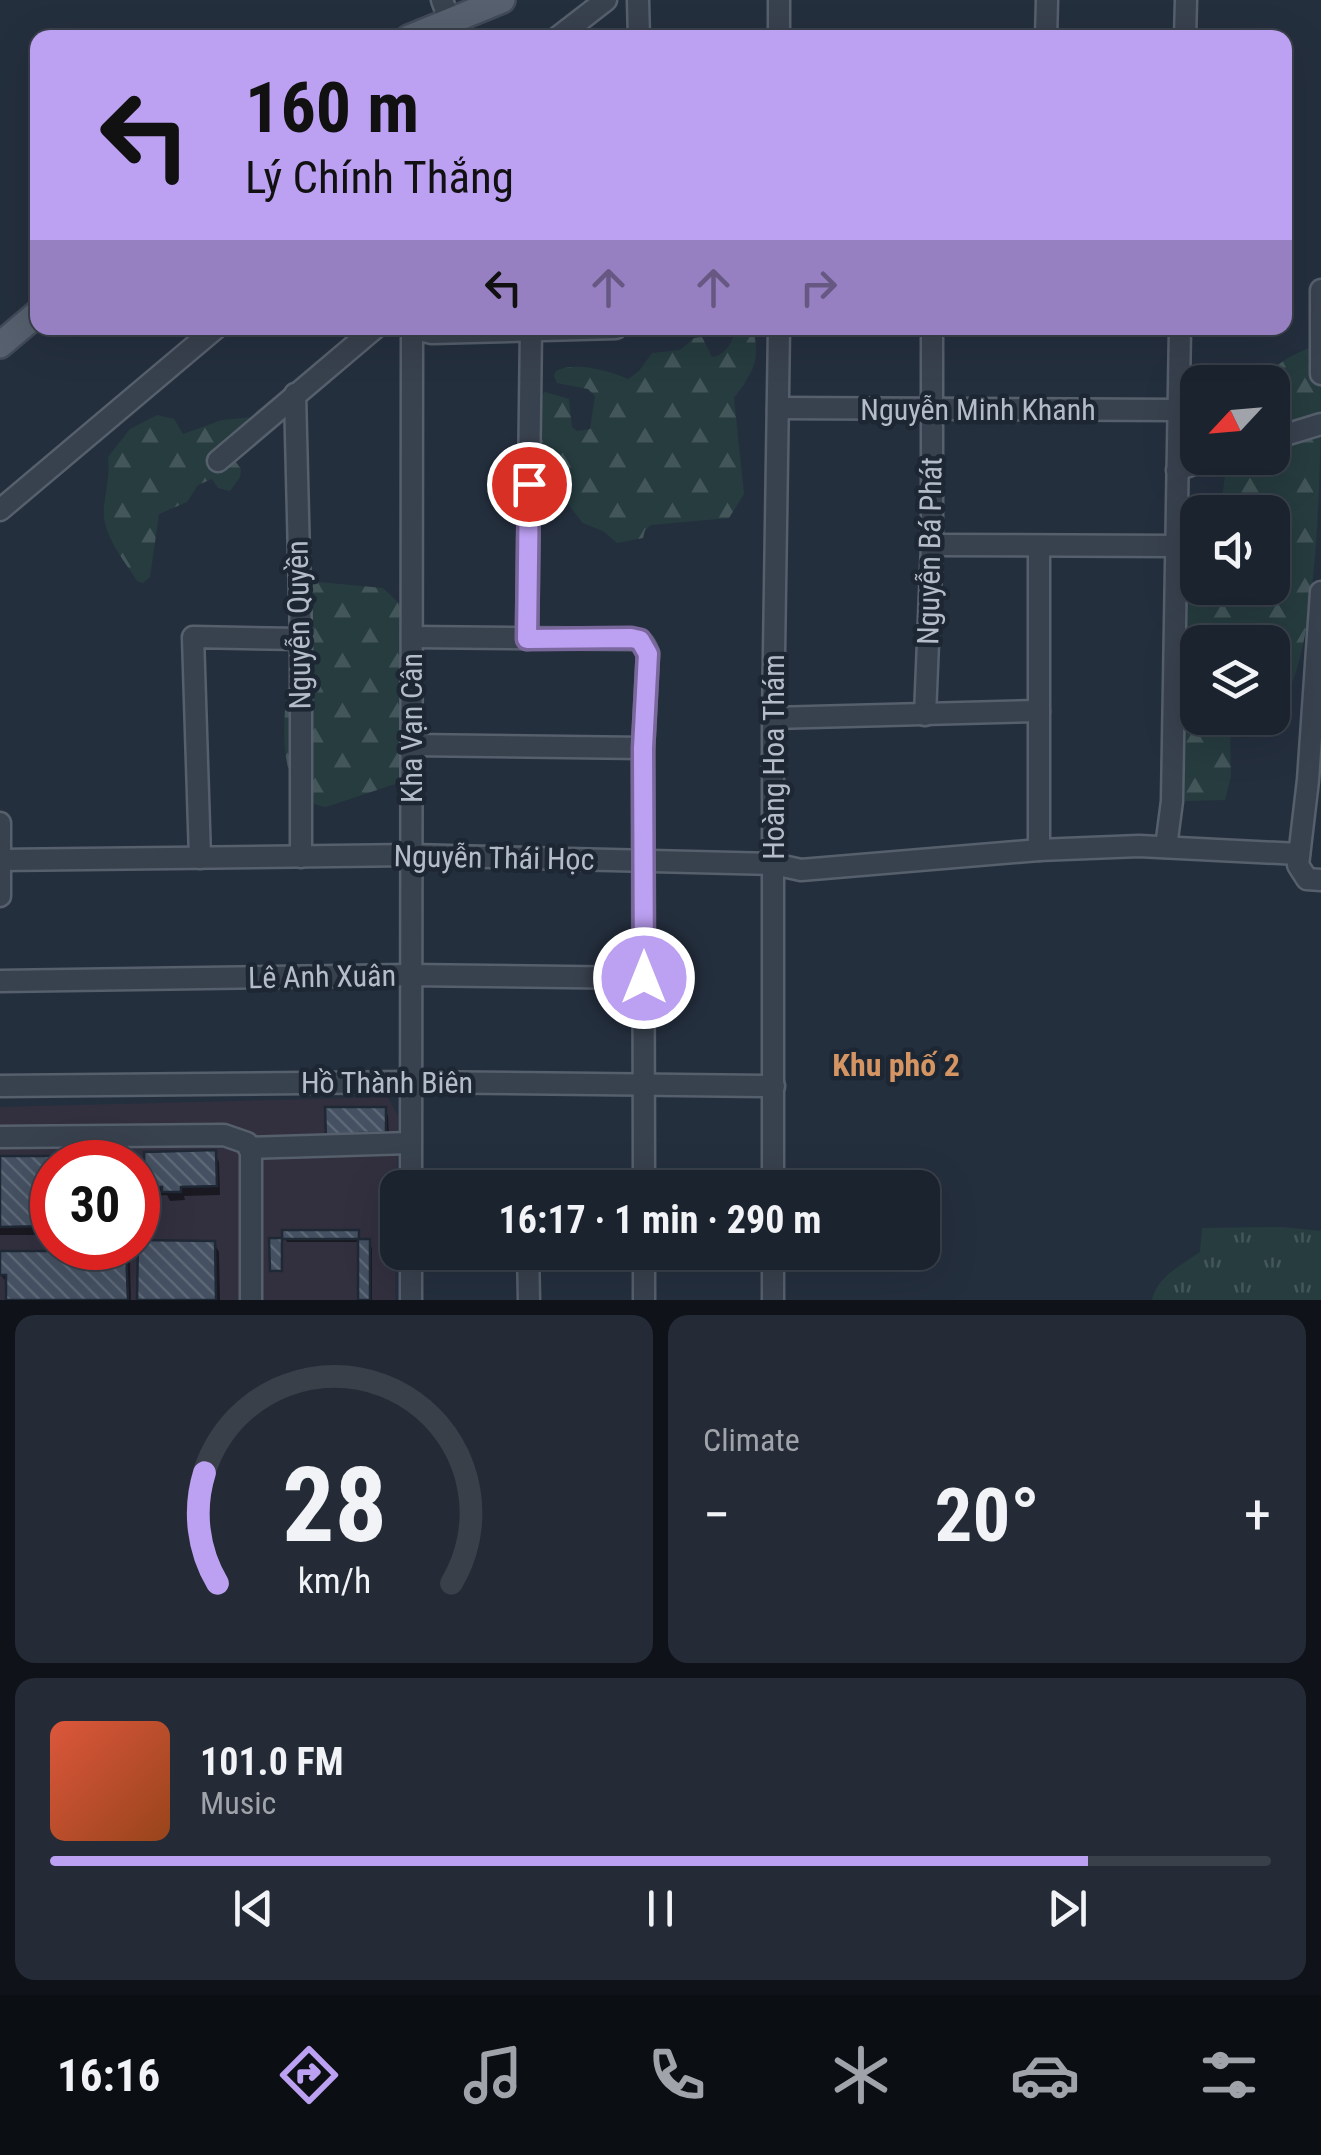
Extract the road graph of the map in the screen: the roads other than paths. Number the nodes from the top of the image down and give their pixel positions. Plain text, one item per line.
1 (502, 0) edge
2 (606, 0) edge
3 (638, 0) edge
4 (779, 0) edge
5 (1047, 0) edge
6 (1186, 0) edge
7 (445, 10) edge
8 (419, 30) edge
9 (567, 30) edge
10 (639, 30) edge
11 (780, 30) edge
12 (1046, 30) edge
13 (1185, 30) edge
14 (1321, 290) edge
15 (30, 320) edge
16 (208, 335) edge
17 (367, 335) edge
18 (412, 335) edge
19 (530, 335) edge
20 (779, 335) edge
21 (932, 335) edge
22 (1180, 335) edge
23 (0, 345) edge
24 (1321, 374) edge
25 (295, 394) junction
26 (778, 408) junction
27 (1179, 410) junction
28 (932, 411) junction
29 (1321, 424) edge
30 (1290, 433) edge
31 (218, 461) dead end
32 (1178, 470) joint
33 (0, 510) edge
34 (932, 544) junction
35 (1176, 546) junction
36 (1039, 547) junction
37 (1321, 592) edge
38 (412, 638) junction
39 (301, 639) junction
40 (527, 639) junction
41 (1039, 711) junction
42 (925, 716) junction
43 (773, 718) junction
44 (412, 745) junction
45 (643, 748) junction
46 (0, 823) edge
47 (1166, 847) junction
48 (1040, 850) junction
49 (1299, 854) junction
50 (412, 855) junction
51 (301, 856) junction
52 (200, 858) junction
53 (1, 860) edge
54 (644, 860) junction
55 (774, 864) junction
56 (1321, 880) edge
57 (0, 896) edge
58 (409, 975) junction
59 (644, 978) junction
60 (0, 982) edge
61 (410, 1082) junction
62 (644, 1084) junction
63 (0, 1086) edge
64 (774, 1086) junction
65 (0, 1137) edge
66 (410, 1143) junction
67 (249, 1148) junction
68 (411, 1170) edge
69 (644, 1170) edge
70 (773, 1170) edge
71 (411, 1270) edge
72 (528, 1270) edge
73 (644, 1270) edge
74 (774, 1270) edge
75 (251, 1300) edge
76 (410, 1300) edge
77 (529, 1300) edge
78 (644, 1300) edge
79 (774, 1300) edge

1 - 7 main road
2 - 9 street
3 - 10 street
4 - 11 street
5 - 12 street
6 - 13 street
7 - 8 main road
14 - 24 street
15 - 23 main road
16 - 33 street
17 - 25 street
18 - 38 street, Kha Vạn Cân
19 - 40 street
20 - 26 street, Hoàng Hoa Thám
21 - 28 street, Nguyễn Bá Phát
22 - 27 street
25 - 31 street
25 - 39 street, Nguyễn Quyền
26 - 28 street, Nguyễn Minh Khanh
26 - 43 street, Hoàng Hoa Thám
27 - 28 street, Nguyễn Minh Khanh
27 - 32 street
28 - 34 street, Nguyễn Bá Phát
29 - 30 street
32 - 35 street
34 - 36 street
34 - 42 street, Nguyễn Bá Phát
35 - 36 street
35 - 47 street
36 - 41 street
37 - 49 street
38 - 40 street
38 - 44 street, Kha Vạn Cân
39 - 51 street, Nguyễn Quyền
39 - 52 street
40 - 45 street
41 - 42 street
41 - 48 street
42 - 43 street
43 - 55 street, Hoàng Hoa Thám
44 - 45 street
44 - 50 street, Kha Vạn Cân
45 - 54 street
46 - 53 street
47 - 48 street, Nguyễn Thái Học
47 - 49 street, Nguyễn Thái Học
48 - 55 street, Nguyễn Thái Học
49 - 56 street
50 - 51 street, Nguyễn Thái Học
50 - 54 street, Nguyễn Thái Học
50 - 58 street, Kha Vạn Cân
51 - 52 street, Nguyễn Thái Học
52 - 53 street, Nguyễn Thái Học
53 - 57 street
54 - 55 street, Nguyễn Thái Học
54 - 59 street
55 - 64 street, Hoàng Hoa Thám
58 - 59 street, Lê Anh Xuân
58 - 60 street, Lê Anh Xuân
58 - 61 street, Kha Vạn Cân
59 - 62 street
61 - 62 street, Hồ Thành Biên
61 - 63 street, Hồ Thành Biên
61 - 66 street, Kha Vạn Cân
62 - 64 street, Hồ Thành Biên
62 - 69 street
64 - 70 street, Hoàng Hoa Thám
65 - 67 street
66 - 67 street
66 - 68 street, Kha Vạn Cân
67 - 75 street
71 - 76 street
72 - 77 street
73 - 78 street
74 - 79 street

